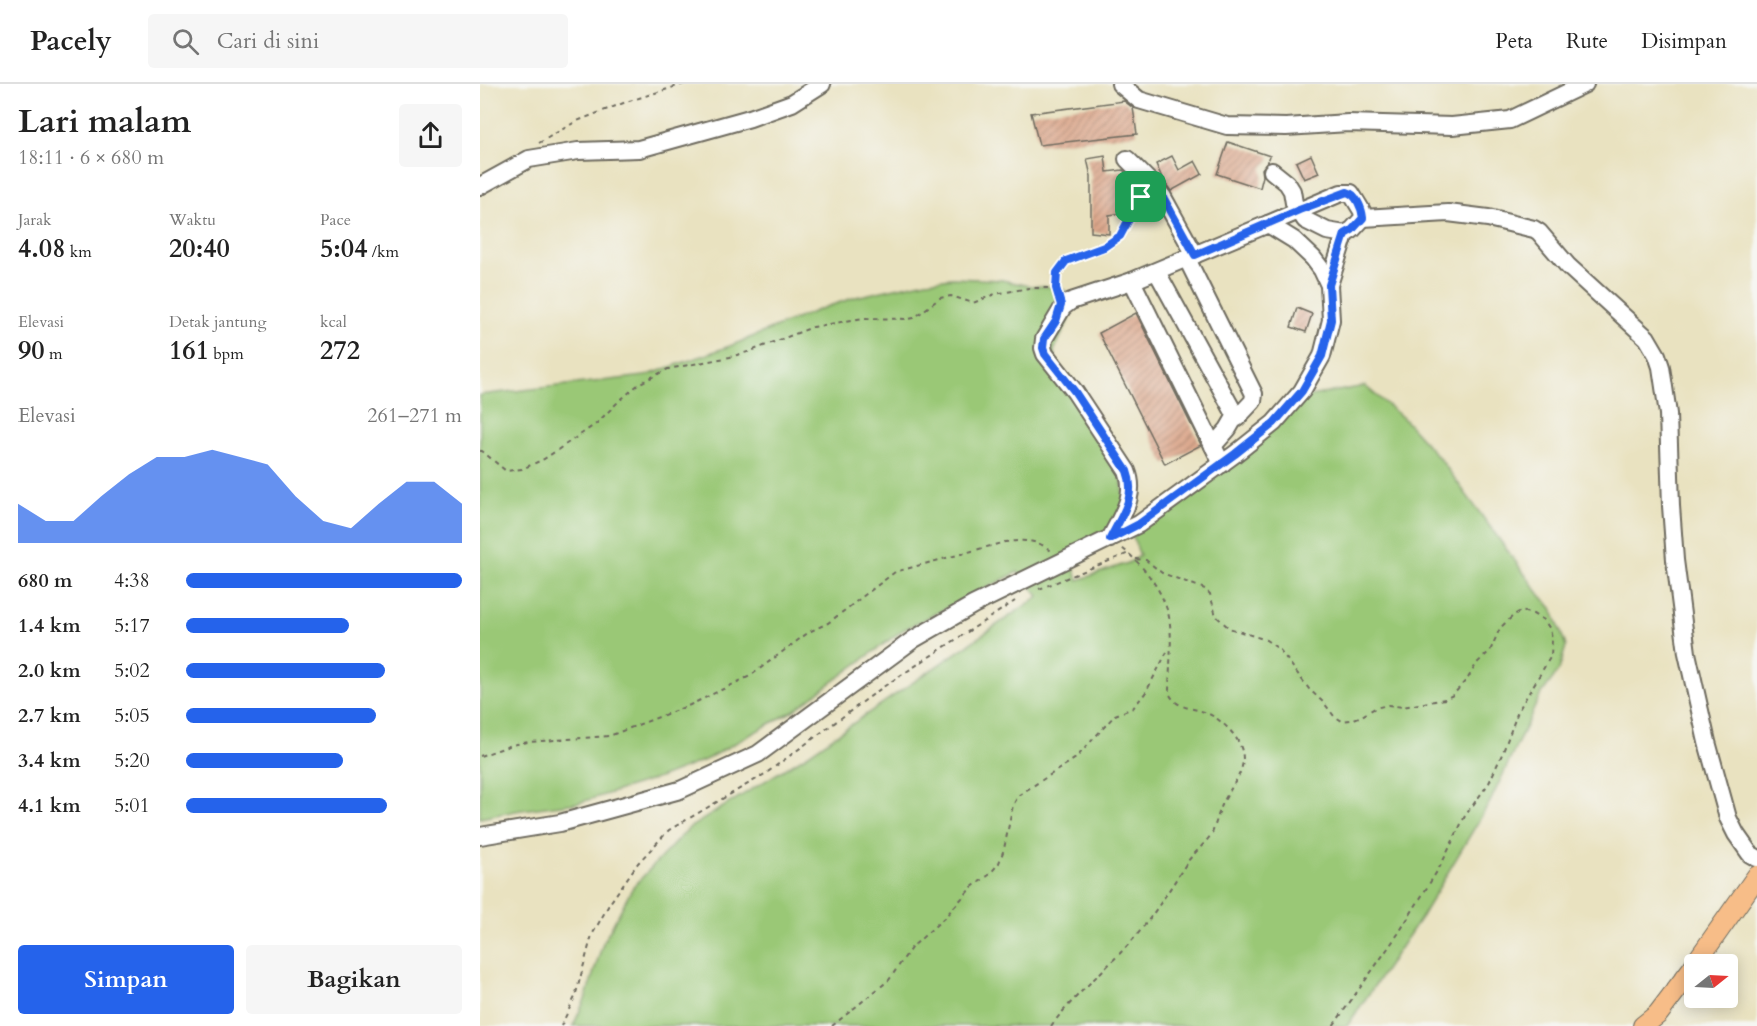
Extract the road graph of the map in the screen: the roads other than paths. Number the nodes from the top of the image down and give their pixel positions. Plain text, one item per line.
1 (822, 84) edge
2 (1120, 84) edge
3 (1586, 84) edge
4 (1127, 159) dead end
5 (1272, 171) dead end
6 (480, 186) edge
7 (1299, 210) junction
8 (1363, 218) junction
9 (1268, 224) junction
10 (1345, 234) junction
11 (1191, 257) junction
12 (1157, 272) junction
13 (1132, 281) junction
14 (1329, 285) junction
15 (1235, 417) junction
16 (1213, 446) junction
17 (1222, 464) junction
18 (1110, 539) junction
19 (480, 836) edge
20 (1757, 858) edge
21 (1757, 876) edge
22 (1703, 954) edge
23 (1684, 980) edge
24 (1643, 1026) edge

1 - 6 street
2 - 3 street
4 - 11 street
5 - 7 street
7 - 8 street
7 - 9 street
7 - 10 street
8 - 10 street
8 - 20 street
9 - 11 street
9 - 14 street
10 - 14 street
11 - 12 street
11 - 15 street
12 - 13 street
12 - 15 street
13 - 16 street
13 - 18 street
14 - 17 street
15 - 16 street
16 - 17 street
17 - 18 street
18 - 19 street
21 - 22 main road
23 - 24 main road

